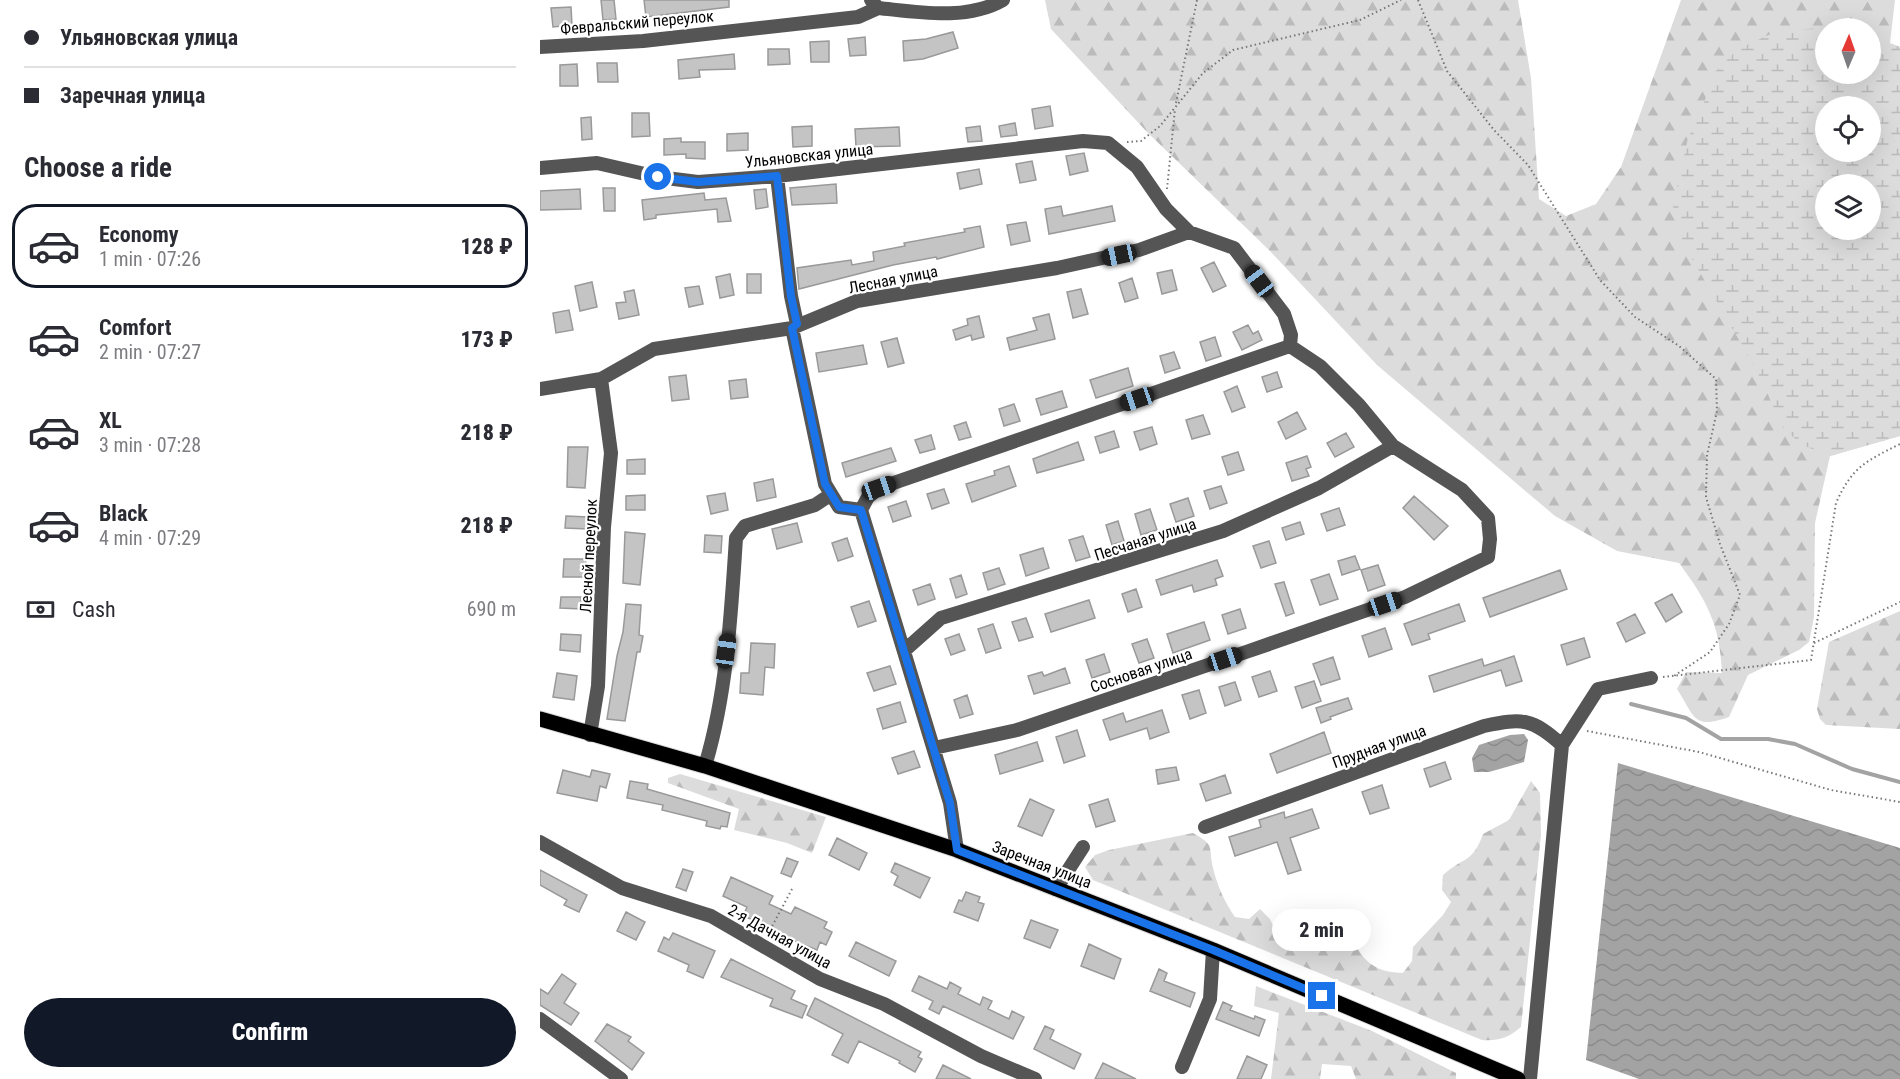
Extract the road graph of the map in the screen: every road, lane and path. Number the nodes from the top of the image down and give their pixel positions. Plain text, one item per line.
1 (1003, 0) edge
2 (1197, 0) edge
3 (1401, 0) edge
4 (1418, 0) edge
5 (874, 4) edge
6 (540, 46) edge
7 (1176, 106) junction
8 (1108, 143) junction
9 (540, 168) edge
10 (777, 176) junction
11 (1166, 209) junction
12 (1189, 231) junction
13 (794, 326) junction
14 (1290, 346) junction
15 (601, 379) junction
16 (540, 389) edge
17 (1900, 444) edge
18 (1393, 446) junction
19 (830, 495) junction
20 (861, 510) junction
21 (1900, 602) edge
22 (1814, 643) junction
23 (905, 650) junction
24 (1674, 676) junction
25 (1651, 678) joint
26 (540, 719) edge
27 (1572, 728) junction
28 (590, 735) junction
29 (1562, 745) junction
30 (934, 748) junction
31 (705, 766) junction
32 (1900, 802) edge
33 (1205, 827) dead end
34 (540, 842) edge
35 (1083, 847) dead end
36 (957, 850) junction
37 (1056, 888) junction
38 (792, 889) dead end
39 (762, 945) junction
40 (1213, 950) junction
41 (540, 1019) edge
42 (1182, 1067) dead end
43 (621, 1079) edge
44 (1035, 1079) edge
45 (1518, 1079) edge
46 (1530, 1079) edge

1 - 5 street
2 - 7 path
3 - 7 path
4 - 24 path
5 - 6 street, Февральский переулок
7 - 8 path
7 - 11 path
8 - 10 street, Ульяновская улица
8 - 11 street
9 - 10 street, Ульяновская улица
10 - 13 street
11 - 12 street
12 - 13 street, Лесная улица
12 - 14 street
13 - 15 street, Лесная улица
13 - 19 street
14 - 18 street
14 - 20 street
15 - 16 street, Лесная улица
15 - 28 street, Лесной переулок
17 - 22 path
18 - 23 street, Песчаная улица
18 - 30 street, Сосновая улица
19 - 20 street
19 - 31 street
20 - 23 street
21 - 22 path
22 - 24 path
23 - 30 street
24 - 25 path
25 - 27 street
26 - 28 main road, Заречная улица
27 - 29 street
27 - 32 path
28 - 31 main road, Заречная улица
29 - 33 street, Прудная улица
29 - 46 street
30 - 36 street
31 - 36 main road, Заречная улица
34 - 39 street, 2-я Дачная улица
35 - 37 street
36 - 37 main road, Заречная улица
37 - 40 main road, Заречная улица
38 - 39 path
39 - 44 street, 2-я Дачная улица
40 - 42 street
40 - 45 main road, Заречная улица
41 - 43 street

